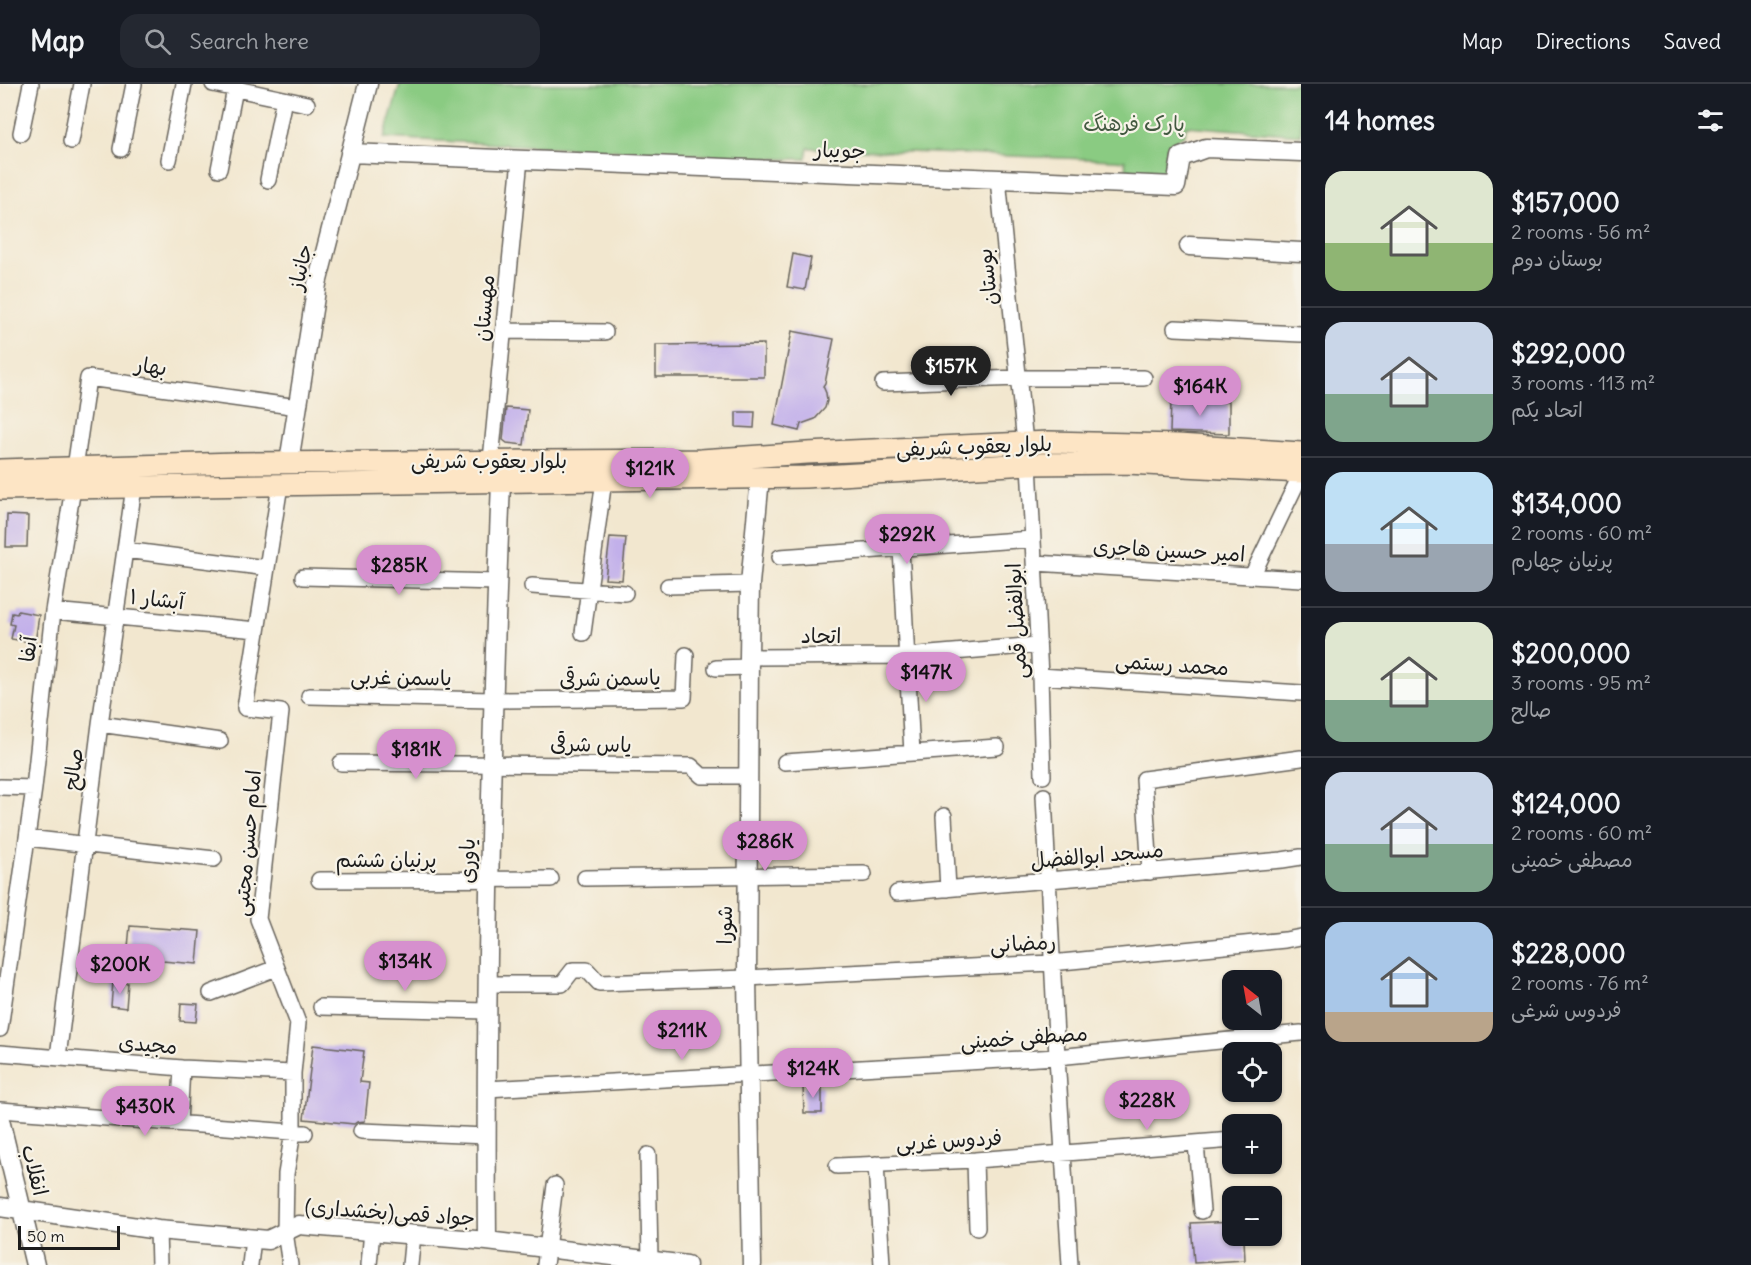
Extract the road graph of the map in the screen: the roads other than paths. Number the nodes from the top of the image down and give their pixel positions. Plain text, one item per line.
1 (31, 84) edge
2 (82, 84) edge
3 (134, 84) edge
4 (184, 84) edge
5 (368, 84) edge
6 (224, 86) edge
7 (277, 93) edge
8 (307, 104) dead end
9 (21, 133) dead end
10 (71, 141) dead end
11 (121, 149) dead end
12 (1301, 152) edge
13 (350, 153) junction
14 (519, 159) junction
15 (169, 160) dead end
16 (219, 169) dead end
17 (998, 179) junction
18 (268, 180) dead end
19 (1189, 246) dead end
20 (1301, 252) edge
21 (1174, 328) dead end
22 (503, 331) junction
23 (605, 332) dead end
24 (1301, 334) edge
25 (1019, 378) junction
26 (1144, 378) dead end
27 (883, 383) dead end
28 (298, 407) junction
29 (1025, 443) junction
30 (1301, 453) edge
31 (762, 456) junction
32 (491, 460) junction
33 (289, 462) junction
34 (1029, 464) junction
35 (0, 470) edge
36 (1301, 473) edge
37 (74, 478) junction
38 (760, 478) junction
39 (604, 480) junction
40 (501, 482) junction
41 (280, 485) junction
42 (134, 488) junction
43 (0, 489) edge
44 (1032, 539) junction
45 (901, 549) junction
46 (125, 550) junction
47 (780, 557) dead end
48 (1035, 563) junction
49 (267, 568) junction
50 (1252, 576) junction
51 (303, 577) dead end
52 (1301, 579) edge
53 (497, 582) junction
54 (750, 584) junction
55 (532, 586) dead end
56 (669, 586) dead end
57 (589, 590) junction
58 (625, 593) dead end
59 (53, 611) junction
60 (115, 616) junction
61 (257, 630) junction
62 (584, 633) dead end
63 (1037, 645) junction
64 (686, 655) dead end
65 (906, 656) junction
66 (749, 662) junction
67 (716, 668) dead end
68 (1040, 676) junction
69 (1301, 693) edge
70 (309, 696) dead end
71 (493, 700) junction
72 (100, 724) junction
73 (220, 741) dead end
74 (997, 747) dead end
75 (912, 753) junction
76 (1301, 758) edge
77 (785, 762) dead end
78 (341, 763) dead end
79 (491, 763) junction
80 (748, 776) junction
81 (1042, 776) dead end
82 (0, 787) edge
83 (34, 788) junction
84 (1044, 796) dead end
85 (944, 816) dead end
86 (27, 838) junction
87 (84, 845) junction
88 (1301, 857) edge
89 (214, 859) dead end
90 (1150, 872) junction
91 (747, 874) junction
92 (864, 874) dead end
93 (585, 878) dead end
94 (489, 879) junction
95 (551, 879) dead end
96 (320, 880) dead end
97 (1047, 881) junction
98 (948, 889) junction
99 (897, 892) dead end
100 (1301, 937) edge
101 (1052, 963) junction
102 (276, 968) junction
103 (747, 978) junction
104 (487, 984) junction
105 (211, 993) dead end
106 (321, 1007) dead end
107 (487, 1011) junction
108 (0, 1029) edge
109 (1301, 1032) edge
110 (0, 1053) edge
111 (1057, 1057) junction
112 (58, 1058) junction
113 (182, 1068) junction
114 (293, 1073) junction
115 (749, 1074) junction
116 (487, 1089) junction
117 (0, 1110) edge
118 (0, 1120) edge
119 (179, 1123) junction
120 (361, 1131) dead end
121 (299, 1133) junction
122 (487, 1137) junction
123 (1222, 1141) edge
124 (1196, 1144) junction
125 (1063, 1154) junction
126 (648, 1155) dead end
127 (975, 1161) junction
128 (876, 1164) junction
129 (837, 1166) dead end
130 (555, 1185) dead end
131 (0, 1207) edge
132 (21, 1209) junction
133 (1203, 1211) dead end
134 (977, 1228) dead end
135 (158, 1230) junction
136 (372, 1230) junction
137 (285, 1232) junction
138 (413, 1234) junction
139 (253, 1238) junction
140 (487, 1241) junction
141 (546, 1257) edge
142 (650, 1261) junction
143 (35, 1265) edge
144 (159, 1265) edge
145 (250, 1265) edge
146 (290, 1265) edge
147 (369, 1265) edge
148 (410, 1265) edge
149 (687, 1265) edge
150 (752, 1265) edge
151 (882, 1265) edge
152 (1070, 1265) edge

1 - 9 street
2 - 10 street
3 - 11 street
4 - 15 street
5 - 13 street, جانباز
6 - 7 street
6 - 16 street
7 - 8 street
7 - 18 street
12 - 17 street, جویبار
13 - 14 street, جویبار
13 - 28 street, جانباز
14 - 17 street, جویبار
14 - 22 street, مهستان
17 - 25 street, بوستان
19 - 20 street
21 - 24 street
22 - 23 street
22 - 32 street, مهستان
25 - 26 street
25 - 27 street
25 - 29 street, بوستان
28 - 33 street, جانباز
28 - 37 street, بهار
29 - 30 main road, بلوار یعقوب شریفی
29 - 31 main road, بلوار یعقوب شریفی
31 - 32 main road, بلوار یعقوب شریفی
31 - 38 main road
32 - 33 main road, بلوار یعقوب شریفی
32 - 40 main road
33 - 37 main road, بلوار یعقوب شریفی
33 - 41 main road
34 - 36 main road, بلوار یعقوب شریفی
34 - 38 main road, بلوار یعقوب شریفی
34 - 44 street, ابوالفضل قمی
35 - 37 main road, بلوار یعقوب شریفی
36 - 50 street
37 - 42 main road, بلوار یعقوب شریفی
37 - 43 main road, بلوار یعقوب شریفی
37 - 59 street, آبفا
38 - 39 main road, بلوار یعقوب شریفی
38 - 54 street, شورا
39 - 40 main road, بلوار یعقوب شریفی
39 - 57 street
40 - 41 main road, بلوار یعقوب شریفی
40 - 53 street, یاوری
41 - 42 main road, بلوار یعقوب شریفی
41 - 49 street, امام حسن مجتبی
42 - 46 street, صالح
44 - 45 street
44 - 48 street, ابوالفضل قمی
45 - 47 street
45 - 65 street
46 - 49 street
46 - 60 street, صالح
48 - 50 street, امیر حسین هاجری
48 - 63 street, ابوالفضل قمی
49 - 61 street, امام حسن مجتبی
50 - 52 street, امیر حسین هاجری
51 - 53 street
53 - 71 street, یاوری
54 - 56 street
54 - 66 street, شورا
55 - 57 street
57 - 58 street
57 - 62 street
59 - 60 street, آبشار ۱
59 - 83 street, آبفا
60 - 61 street, آبشار ۱
60 - 72 street, صالح
61 - 102 street, امام حسن مجتبی
63 - 65 street, اتحاد
63 - 68 street, ابوالفضل قمی
64 - 71 street, یاسمن شرقی
65 - 66 street, اتحاد
65 - 75 street
66 - 67 street, اتحاد
66 - 80 street, شورا
68 - 69 street, محمد رستمی
68 - 81 street, ابوالفضل قمی
70 - 71 street, یاسمن غربی
71 - 79 street, یاوری
72 - 73 street
72 - 87 street, صالح
74 - 75 street
75 - 77 street
76 - 90 street
78 - 79 street, یاس شرقی
79 - 80 street, یاس شرقی
79 - 94 street, یاوری
80 - 91 street, شورا
82 - 83 street
83 - 86 street, آبفا
84 - 97 street
85 - 98 street
86 - 87 street
86 - 108 street, آبفا
87 - 89 street
87 - 112 street, صالح
88 - 90 street, مسجد ابوالفضل
90 - 97 street, مسجد ابوالفضل
91 - 92 street
91 - 93 street
91 - 103 street, شورا
94 - 95 street, پرنیان ششم
94 - 96 street, پرنیان ششم
94 - 104 street, یاوری
97 - 98 street, مسجد ابوالفضل
97 - 101 street
98 - 99 street, مسجد ابوالفضل
100 - 101 street, رمضانی
101 - 103 street, رمضانی
101 - 111 street
102 - 105 street
102 - 114 street, امام حسن مجتبی
103 - 104 street, رمضانی
103 - 115 street, شورا
104 - 107 street, یاوری
106 - 107 street
107 - 116 street, یاوری
109 - 111 street, مصطفی خمینی
110 - 112 street, مجیدی
111 - 115 street, مصطفی خمینی
111 - 125 street
112 - 113 street, مجیدی
113 - 114 street, مجیدی
113 - 119 street
114 - 121 street, امام حسن مجتبی
115 - 116 street, مصطفی خمینی
115 - 150 street, شورا
116 - 122 street, یاوری
117 - 119 street
118 - 132 street, انقلاب
119 - 121 street
120 - 122 street
121 - 137 street, امام حسن مجتبی
122 - 140 street, یاوری
123 - 124 street, فردوس غربی
124 - 125 street, فردوس غربی
124 - 133 street
125 - 127 street, فردوس غربی
125 - 152 street
126 - 142 street
127 - 128 street, فردوس غربی
127 - 134 street
128 - 129 street, فردوس غربی
128 - 151 street
130 - 141 street
131 - 132 street, جواد قمی(بخشداری)
132 - 135 street, جواد قمی(بخشداری)
132 - 143 street, انقلاب
135 - 139 street, جواد قمی(بخشداری)
135 - 144 street
136 - 137 street, جواد قمی(بخشداری)
136 - 138 street, جواد قمی(بخشداری)
136 - 147 street
137 - 139 street, جواد قمی(بخشداری)
137 - 146 street, امام حسن مجتبی
138 - 140 street, جواد قمی(بخشداری)
138 - 148 street
139 - 145 street
140 - 141 street, جواد قمی(بخشداری)
141 - 142 street, جواد قمی(بخشداری)
142 - 149 street, جواد قمی(بخشداری)

